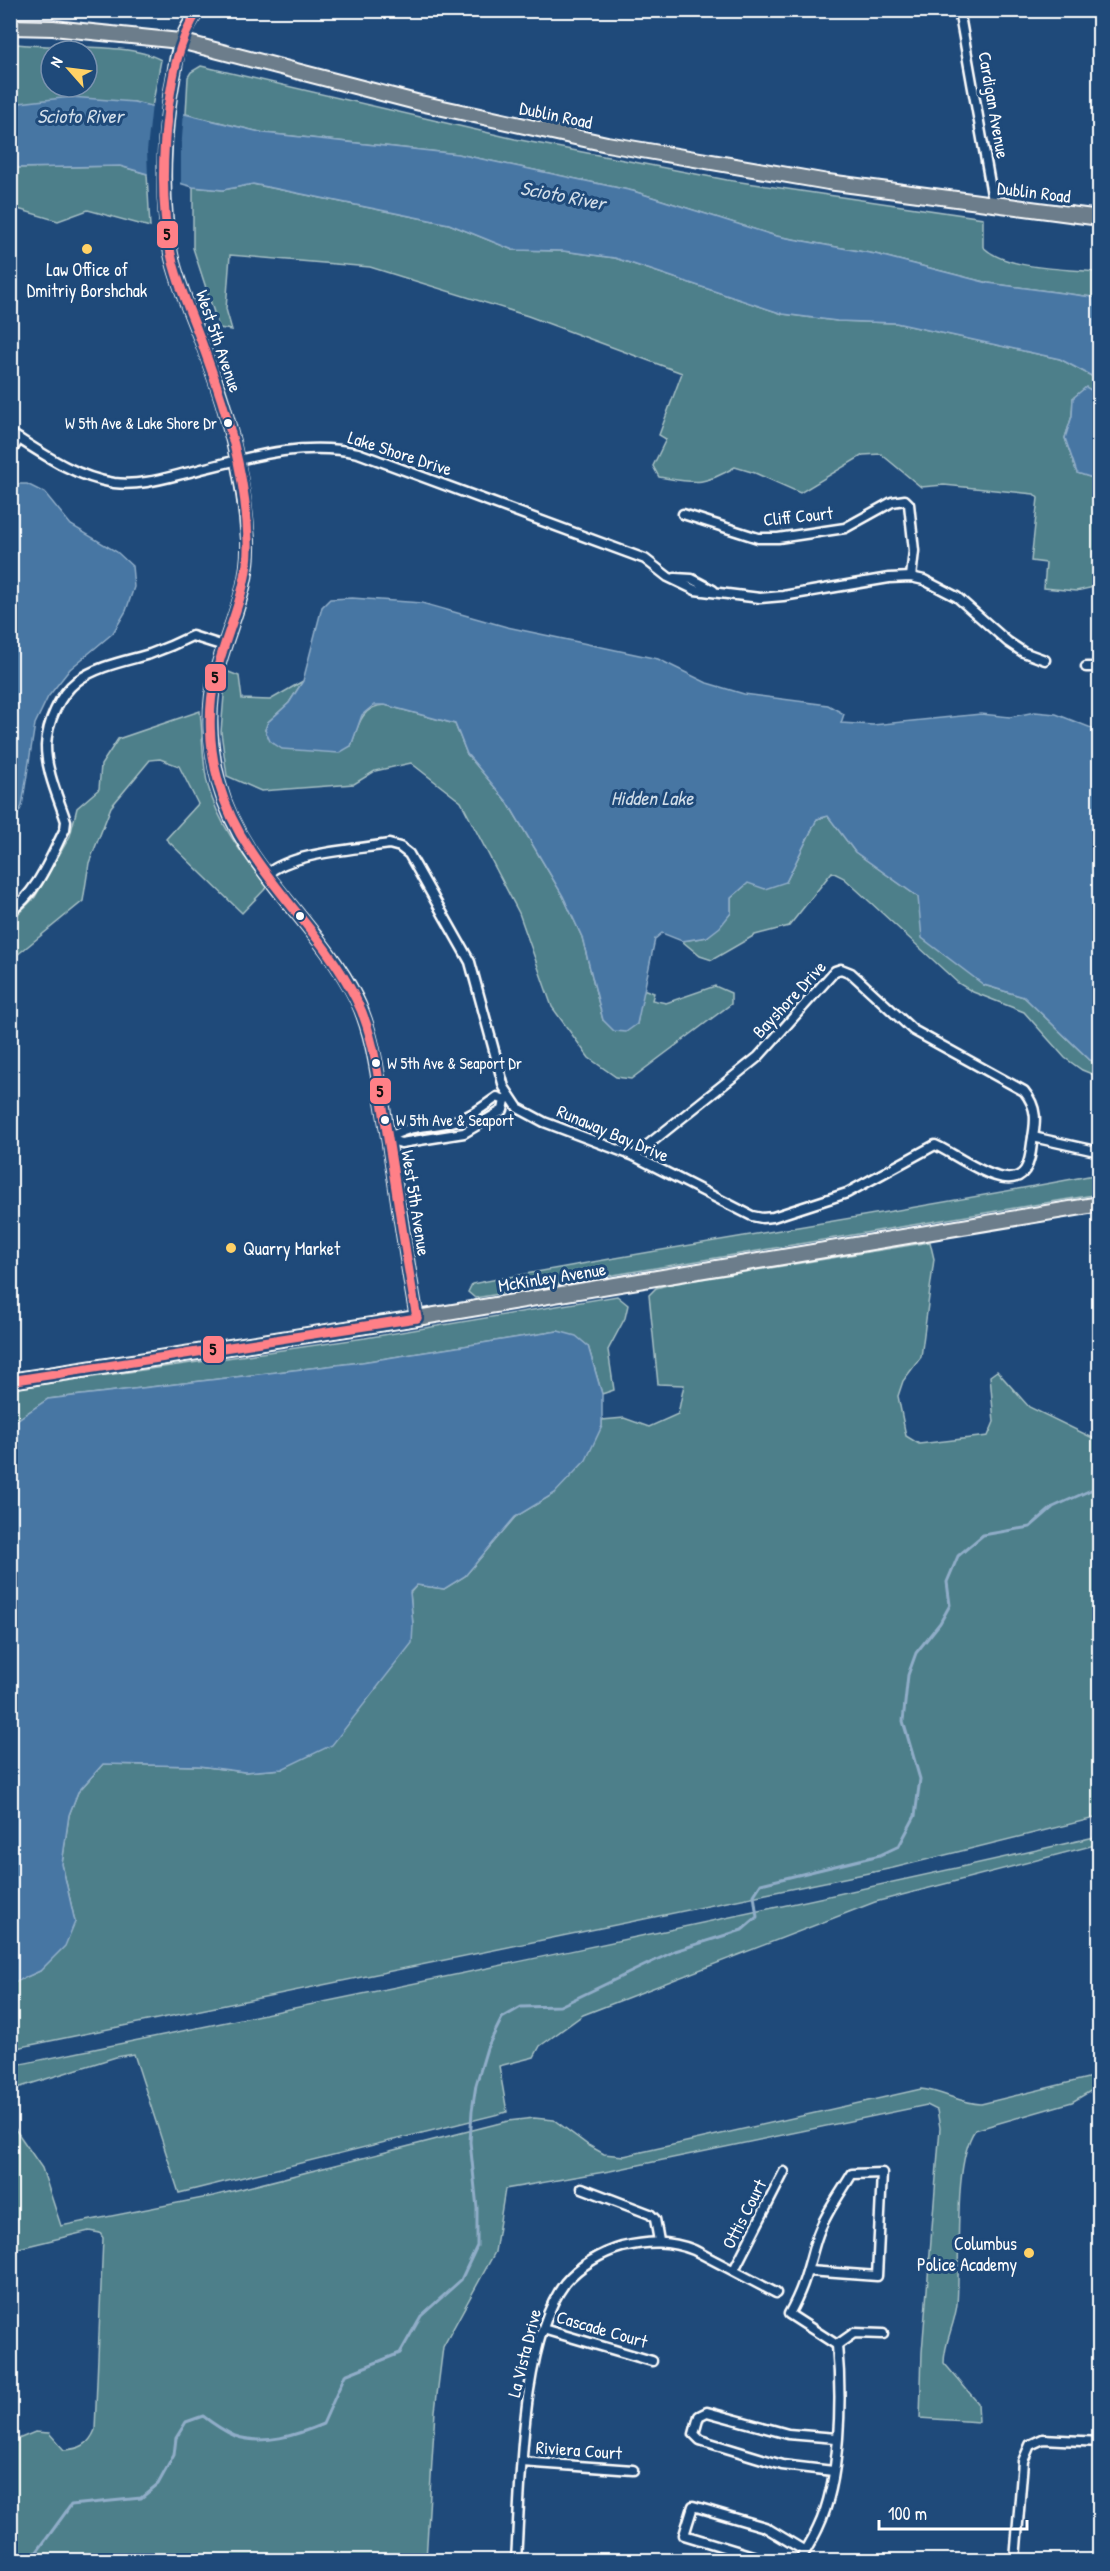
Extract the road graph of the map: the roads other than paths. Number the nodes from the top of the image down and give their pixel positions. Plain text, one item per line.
1 (198, 10) edge
2 (959, 10) edge
3 (10, 27) edge
4 (180, 42) junction
5 (994, 206) junction
6 (1100, 218) edge
7 (10, 433) edge
8 (19, 439) junction
9 (10, 453) edge
10 (237, 461) junction
11 (683, 514) dead end
12 (911, 577) junction
13 (224, 646) junction
14 (1045, 660) dead end
15 (1100, 667) edge
16 (1086, 668) dead end
17 (267, 874) junction
18 (10, 911) edge
19 (507, 1099) junction
20 (1033, 1137) junction
21 (388, 1138) junction
22 (1100, 1152) edge
23 (634, 1156) junction
24 (1100, 1204) edge
25 (417, 1317) junction
26 (10, 1381) edge
27 (784, 2172) dead end
28 (582, 2188) dead end
29 (659, 2241) junction
30 (734, 2271) junction
31 (809, 2271) junction
32 (776, 2293) dead end
33 (543, 2329) junction
34 (883, 2334) dead end
35 (837, 2345) junction
36 (652, 2361) dead end
37 (836, 2438) junction
38 (1100, 2442) edge
39 (522, 2462) junction
40 (633, 2470) dead end
41 (833, 2471) junction
42 (805, 2551) junction
43 (516, 2560) edge
44 (766, 2560) edge
45 (800, 2560) edge
46 (1015, 2560) edge

1 - 4 main road, West 5th Avenue
2 - 5 street, Cardigan Avenue
3 - 4 main road, Dublin Road
4 - 5 main road, Dublin Road
4 - 10 main road, West 5th Avenue
5 - 6 main road, Dublin Road
7 - 8 street, Lake Shore Drive
8 - 9 street
8 - 10 street, Lake Shore Drive
10 - 12 street, Lake Shore Drive
10 - 13 main road, West 5th Avenue
11 - 12 street, Cliff Court
12 - 14 street, Lake Shore Drive
13 - 17 main road, West 5th Avenue
13 - 18 street
15 - 16 street
17 - 19 street, Runaway Bay Drive
17 - 21 main road, West 5th Avenue
19 - 21 street
19 - 21 street
19 - 23 street, Runaway Bay Drive
20 - 22 street
20 - 23 street, Runaway Bay Drive
20 - 23 street, Bayshore Drive
21 - 25 main road, West 5th Avenue
24 - 25 main road, McKinley Avenue
25 - 26 main road, McKinley Avenue
27 - 30 street, Ottis Court
28 - 29 street
29 - 30 street, La Vista Drive
29 - 33 street, La Vista Drive
30 - 32 street, La Vista Drive
31 - 31 street
31 - 35 street
33 - 36 street, Cascade Court
33 - 39 street, La Vista Drive
34 - 35 street
35 - 37 street
37 - 41 street
37 - 41 street
38 - 46 street
39 - 40 street, Riviera Court
39 - 43 street, La Vista Drive
41 - 42 street
42 - 44 street
42 - 45 street

